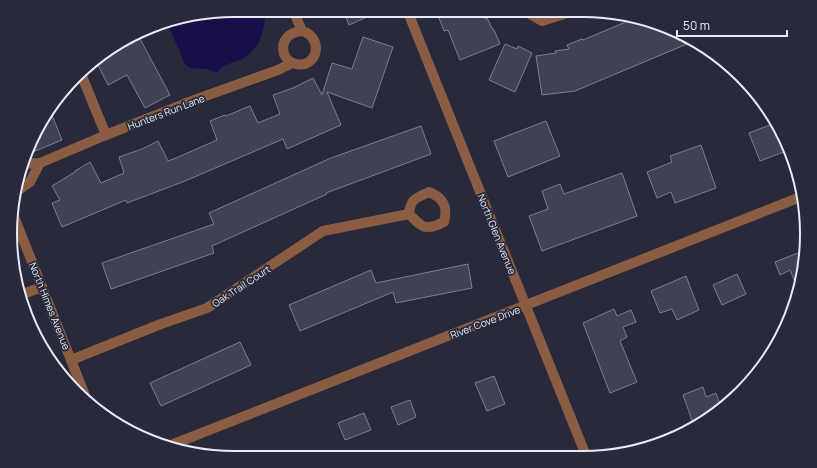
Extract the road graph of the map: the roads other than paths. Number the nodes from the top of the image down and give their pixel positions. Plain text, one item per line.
1 (297, 17) edge
2 (410, 17) edge
3 (535, 17) edge
4 (555, 17) edge
5 (302, 32) junction
6 (292, 63) junction
7 (83, 79) edge
8 (106, 135) junction
9 (40, 163) junction
10 (29, 164) edge
11 (22, 188) edge
12 (797, 198) edge
13 (408, 214) dead end
14 (17, 224) edge
15 (42, 287) junction
16 (25, 293) edge
17 (526, 306) junction
18 (71, 360) junction
19 (82, 388) edge
20 (176, 443) edge
21 (585, 451) edge

1 - 5 street, Hunters Run Lane
2 - 17 street, North Glen Avenue
3 - 4 street
5 - 6 street
5 - 6 street, Hunters Run Lane
6 - 8 street, Hunters Run Lane
7 - 8 street
8 - 9 street, Hunters Run Lane
9 - 10 street, Hunters Run Lane
9 - 11 street
12 - 17 street, River Cove Drive
13 - 18 street, Oak Trail Court
14 - 15 street, North Himes Avenue
15 - 16 street
15 - 18 street, North Himes Avenue
17 - 20 street, River Cove Drive
17 - 21 street, North Glen Avenue
18 - 19 street, North Himes Avenue

